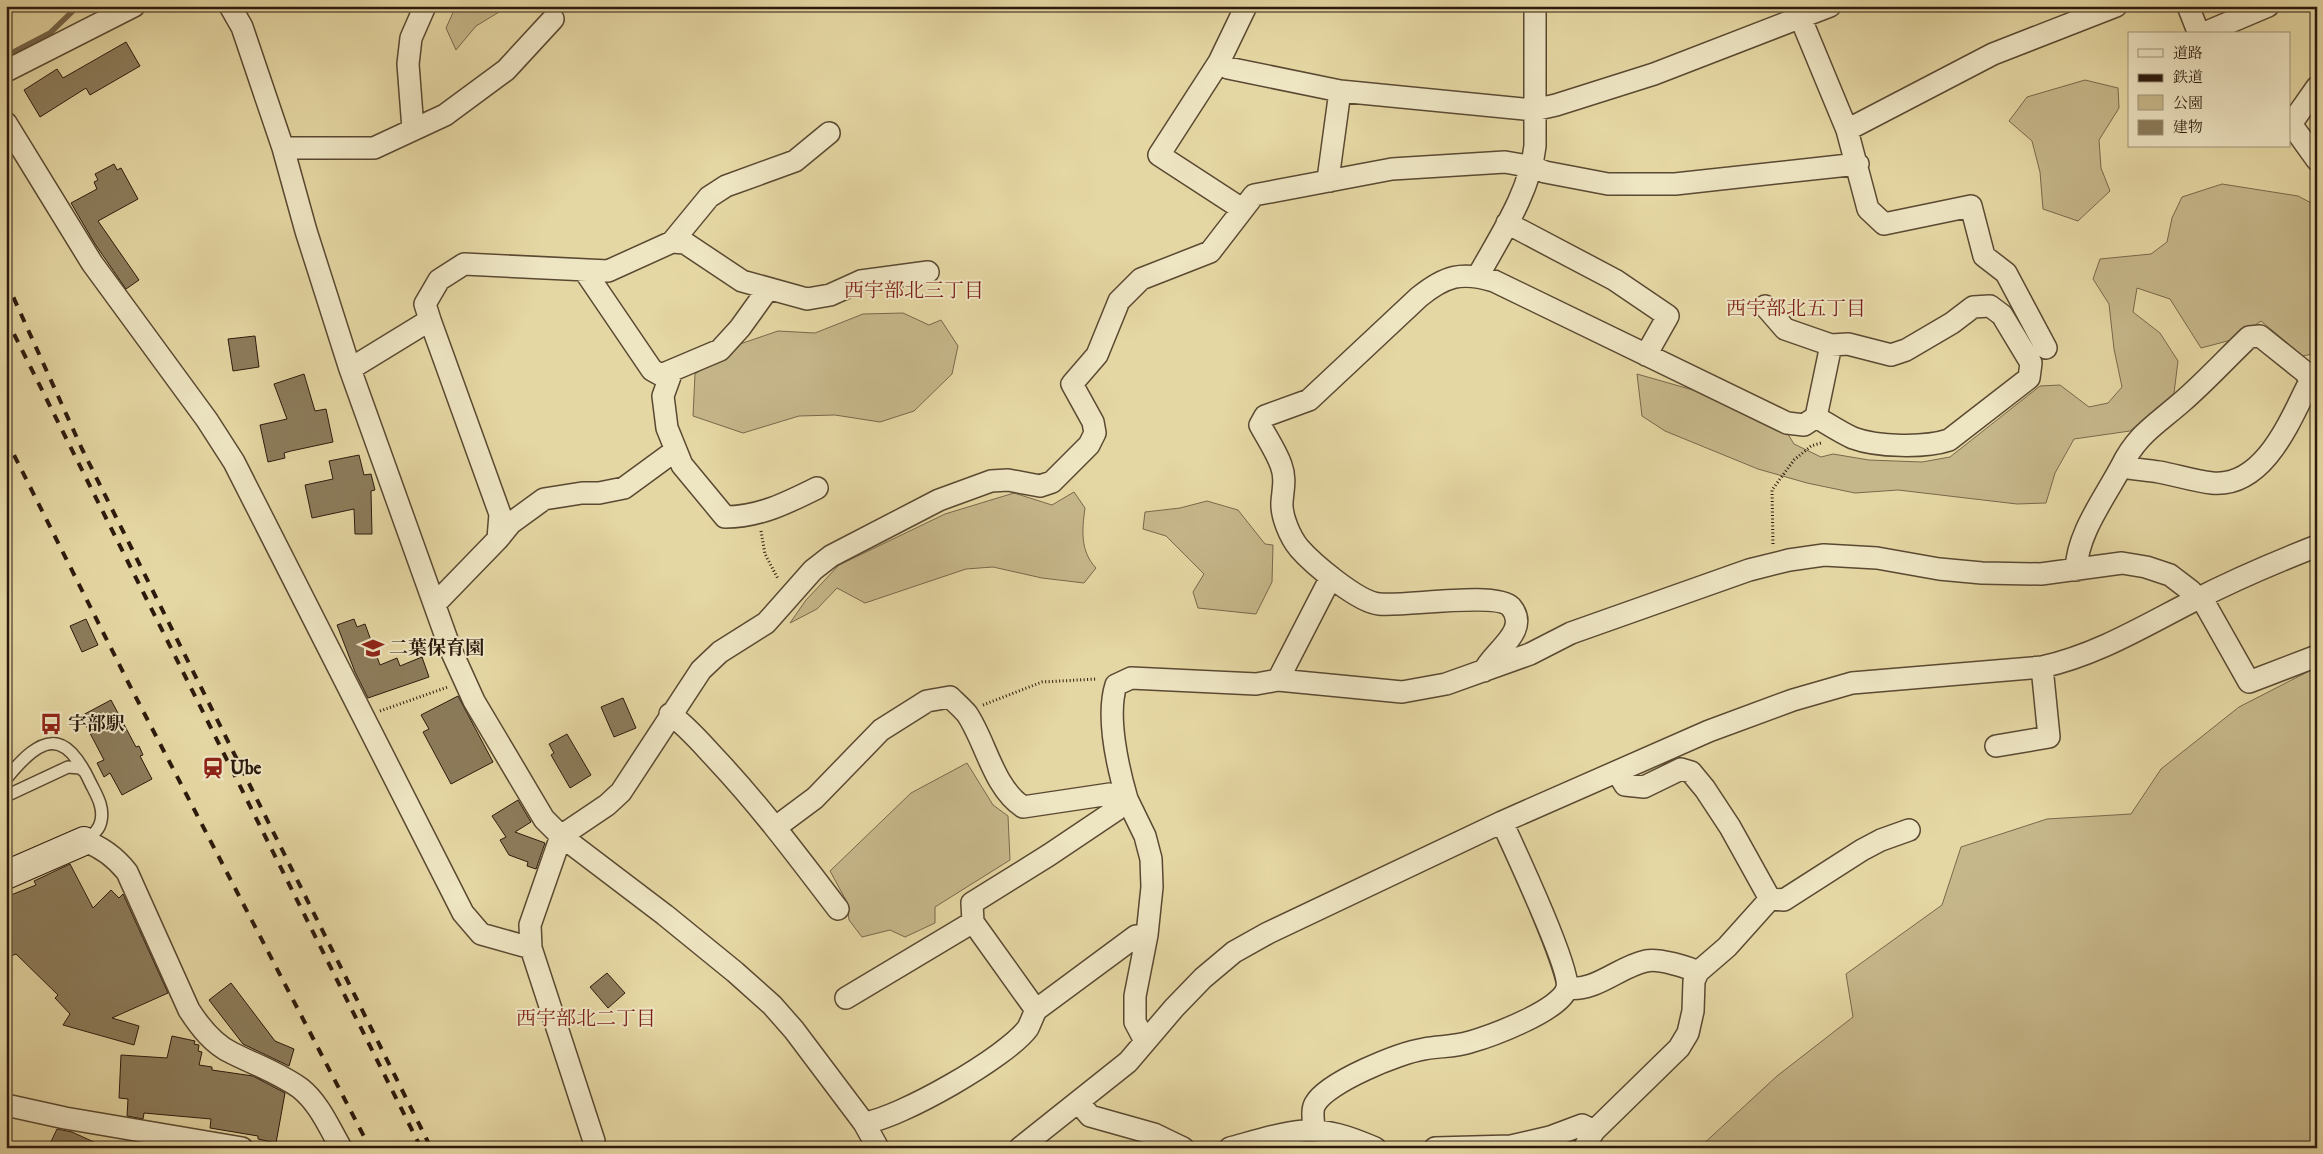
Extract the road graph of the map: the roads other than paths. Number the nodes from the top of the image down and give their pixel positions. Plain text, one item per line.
1 (134, 6) edge
2 (230, 6) edge
3 (425, 6) edge
4 (1246, 6) edge
5 (1535, 6) edge
6 (1830, 6) edge
7 (2116, 6) edge
8 (2188, 6) edge
9 (2268, 6) edge
10 (1799, 12) edge
11 (553, 19) dead end
12 (2200, 32) edge
13 (2206, 32) edge
14 (1219, 62) junction
15 (6, 72) edge
16 (2317, 87) edge
17 (1340, 91) junction
18 (1534, 110) junction
19 (6, 123) edge
20 (2290, 124) edge
21 (413, 129) junction
22 (1847, 130) junction
23 (829, 133) dead end
24 (284, 148) junction
25 (2317, 160) edge
26 (1858, 164) junction
27 (1532, 166) junction
28 (1330, 181) junction
29 (1242, 209) junction
30 (1507, 223) junction
31 (672, 242) junction
32 (584, 270) junction
33 (928, 272) dead end
34 (1478, 276) junction
35 (768, 290) junction
36 (1765, 306) dead end
37 (430, 320) junction
38 (1831, 345) junction
39 (2046, 348) dead end
40 (1646, 355) junction
41 (350, 369) junction
42 (672, 371) junction
43 (1816, 417) junction
44 (676, 450) junction
45 (2121, 467) junction
46 (817, 488) dead end
47 (498, 539) junction
48 (2317, 546) edge
49 (2076, 570) junction
50 (1331, 577) junction
51 (2198, 598) junction
52 (435, 604) junction
53 (2317, 656) edge
54 (2042, 667) junction
55 (1484, 671) junction
56 (1278, 680) junction
57 (670, 714) junction
58 (1996, 746) dead end
59 (85, 772) junction
60 (1617, 772) junction
61 (6, 779) edge
62 (6, 796) edge
63 (1127, 799) junction
64 (1502, 822) junction
65 (776, 827) junction
66 (1909, 830) dead end
67 (561, 836) junction
68 (84, 841) junction
69 (9, 872) edge
70 (1770, 899) junction
71 (838, 909) dead end
72 (973, 922) junction
73 (1148, 935) junction
74 (531, 948) junction
75 (1698, 972) junction
76 (1567, 988) junction
77 (846, 998) dead end
78 (1036, 1010) junction
79 (1145, 1041) junction
80 (1079, 1103) junction
81 (6, 1105) edge
82 (864, 1123) junction
83 (1314, 1131) junction
84 (1589, 1140) edge
85 (242, 1148) edge
86 (341, 1148) edge
87 (593, 1148) edge
88 (878, 1148) edge
89 (1020, 1148) edge
90 (1183, 1148) edge
91 (1230, 1148) edge
92 (1375, 1148) edge
93 (1435, 1148) edge

1 - 15 street
2 - 24 street
3 - 21 street
4 - 14 street
5 - 18 street
6 - 10 street
7 - 22 street
8 - 12 street
9 - 13 street
10 - 18 street
10 - 22 street
11 - 21 street
14 - 17 street
14 - 29 street
16 - 20 street
17 - 18 street
17 - 28 street
18 - 27 street
19 - 74 street
20 - 25 street
21 - 24 street
22 - 26 street
23 - 31 street
24 - 41 street
26 - 27 street
26 - 39 street
27 - 28 street
27 - 30 street
28 - 29 street
29 - 57 street
30 - 34 street
30 - 40 street
31 - 32 street
31 - 35 street
32 - 37 street
32 - 42 street
33 - 35 street
34 - 40 street
34 - 50 street
35 - 42 street
36 - 38 street
37 - 41 street
37 - 47 street
38 - 43 street
38 - 43 street
40 - 43 street
41 - 52 street
42 - 44 street
44 - 46 street
44 - 47 street
45 - 45 street
45 - 49 street
47 - 52 street
48 - 51 street
49 - 51 street
49 - 55 street
50 - 55 street
50 - 56 street
51 - 53 street
51 - 54 street
52 - 67 street
54 - 58 street
54 - 60 street
55 - 56 street
56 - 63 street
57 - 65 street
57 - 67 street
59 - 61 lane
59 - 62 lane
59 - 68 lane
60 - 64 street
60 - 70 street
63 - 65 street
63 - 72 street
63 - 73 street
64 - 76 street
64 - 79 street
65 - 71 street
66 - 70 street
67 - 74 street
67 - 82 street
68 - 69 main road
68 - 86 street
70 - 75 street
72 - 77 street
72 - 78 street
73 - 78 street
73 - 79 street
74 - 87 street
75 - 76 street
75 - 84 street
76 - 83 street
78 - 82 street
79 - 80 street
80 - 89 street
80 - 90 street
81 - 85 street
82 - 88 street
83 - 91 street
83 - 92 street
84 - 93 street

